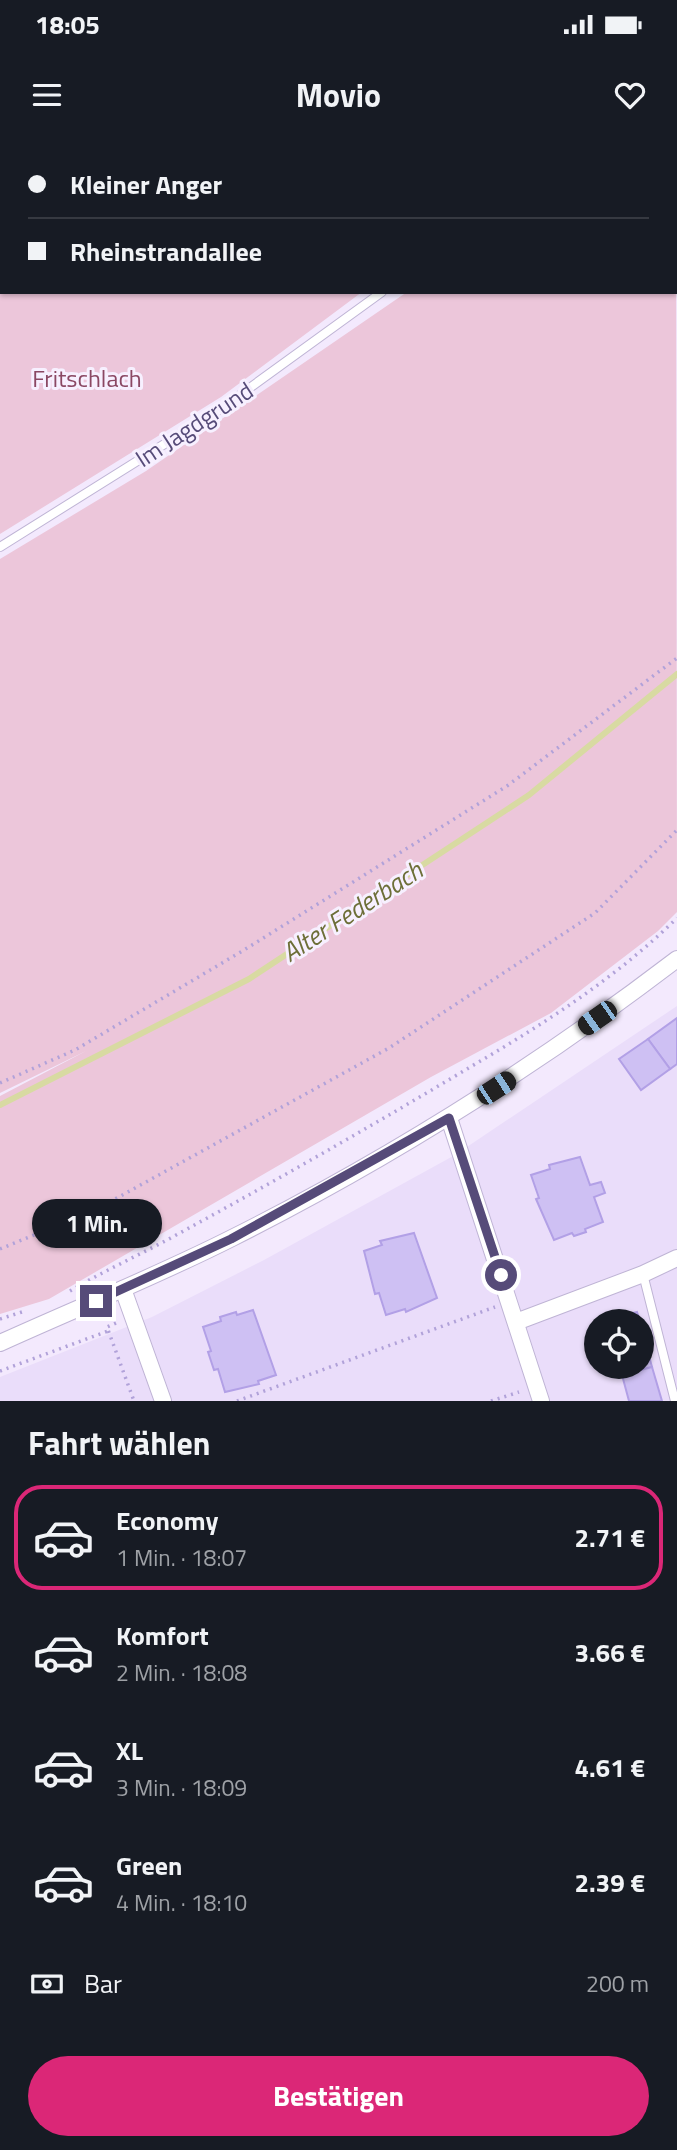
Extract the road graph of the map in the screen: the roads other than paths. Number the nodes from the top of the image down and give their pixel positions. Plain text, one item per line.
1 (379, 294) edge
2 (0, 547) edge
3 (677, 959) edge
4 (449, 1118) junction
5 (677, 1258) edge
6 (643, 1274) junction
7 (123, 1289) junction
8 (516, 1322) junction
9 (0, 1343) edge
10 (539, 1394) edge
11 (163, 1401) edge
12 (675, 1401) edge

1 - 2 lane, Im Jagdgrund
3 - 4 street
4 - 7 street
4 - 8 street
5 - 6 street
6 - 8 street
6 - 12 lane
7 - 9 street
7 - 11 street
8 - 10 street

